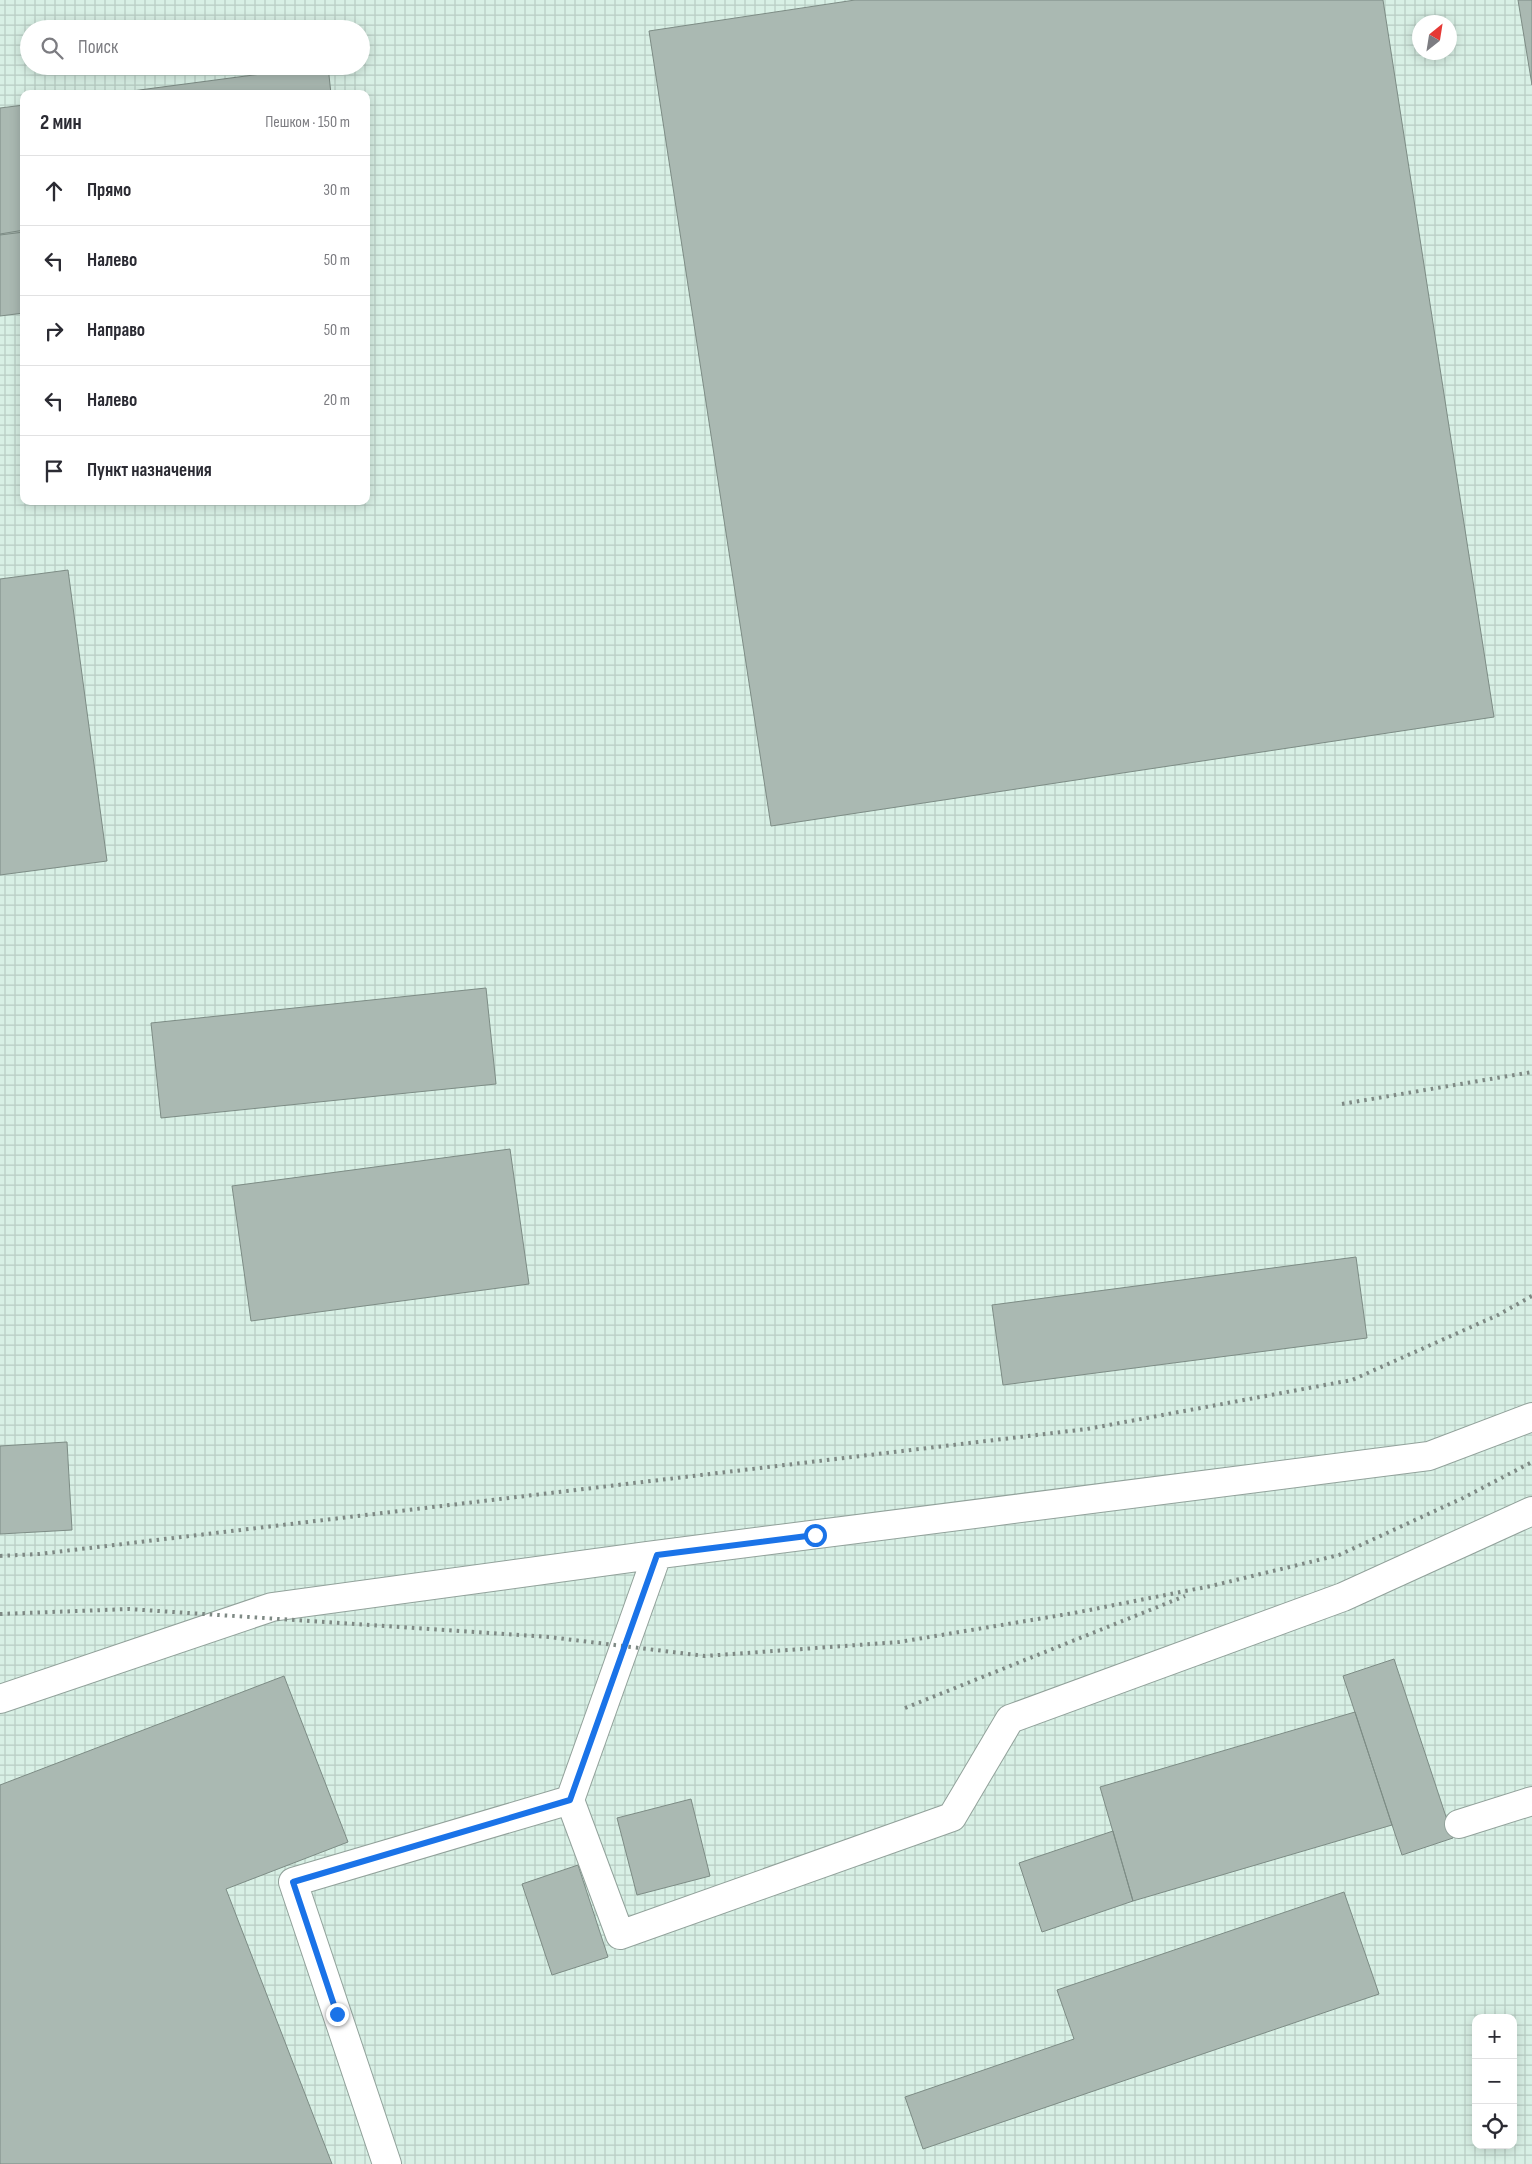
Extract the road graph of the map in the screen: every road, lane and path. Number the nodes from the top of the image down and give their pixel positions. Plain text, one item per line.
1 (1532, 1417) edge
2 (1532, 1511) edge
3 (657, 1555) junction
4 (0, 1699) edge
5 (570, 1800) junction
6 (1532, 1801) edge
7 (1460, 1824) dead end
8 (387, 2164) edge

1 - 3 lane
2 - 5 lane
3 - 4 lane
3 - 5 lane
5 - 8 lane
6 - 7 lane

